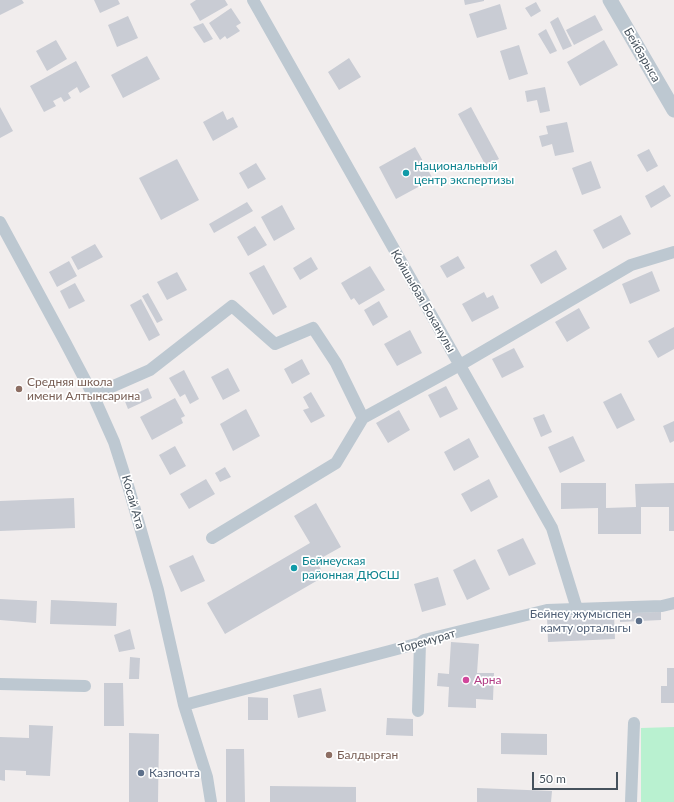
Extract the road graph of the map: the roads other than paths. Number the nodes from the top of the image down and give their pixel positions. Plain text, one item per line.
1 (253, 0) edge
2 (610, 0) edge
3 (674, 110) edge
4 (0, 222) edge
5 (672, 253) edge
6 (674, 265) edge
7 (460, 365) junction
8 (93, 395) junction
9 (364, 418) junction
10 (212, 538) dead end
11 (674, 603) edge
12 (577, 609) junction
13 (420, 643) junction
14 (0, 684) edge
15 (85, 686) dead end
16 (184, 706) junction
17 (418, 711) dead end
18 (634, 723) dead end
19 (211, 802) edge
20 (631, 802) edge

1 - 7 street, Койшыбая Боканулы
2 - 3 street, Бейбарыса
4 - 8 street, Косай Ата
5 - 6 street
5 - 7 street
7 - 9 street
7 - 12 street, Койшыбая Боканулы
8 - 9 street
8 - 16 street, Косай Ата
9 - 10 street
11 - 12 street, Торемурат
12 - 13 street, Торемурат
13 - 16 street, Торемурат
13 - 17 street
14 - 15 street
16 - 19 street, Косай Ата
18 - 20 street

